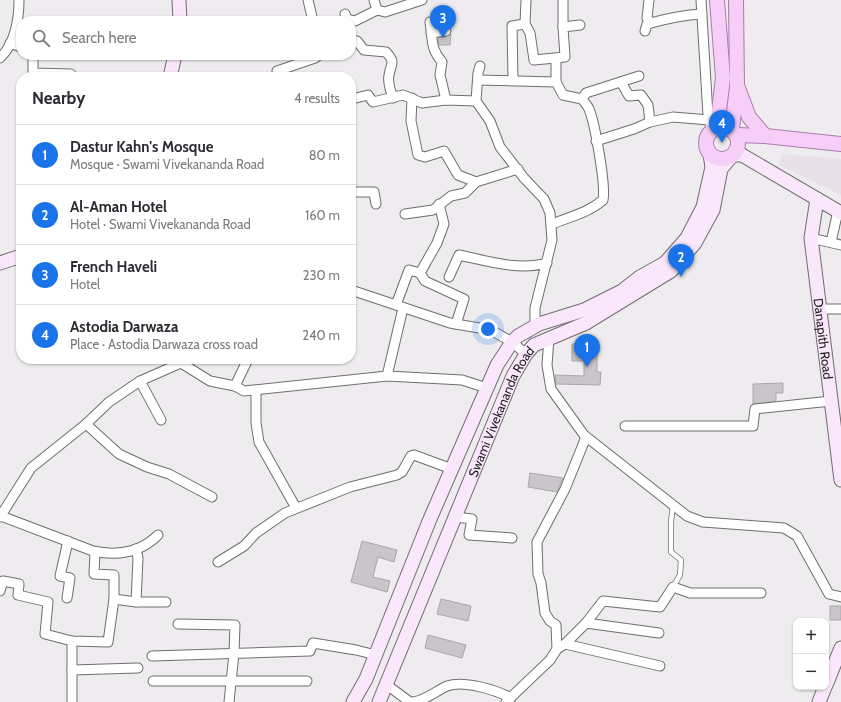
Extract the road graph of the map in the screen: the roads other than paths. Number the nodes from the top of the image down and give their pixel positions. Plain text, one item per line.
1 (19, 0) edge
2 (179, 0) edge
3 (308, 0) edge
4 (374, 0) edge
5 (422, 0) edge
6 (526, 0) edge
7 (563, 0) edge
8 (649, 0) edge
9 (701, 0) edge
10 (718, 0) edge
11 (736, 0) edge
12 (377, 10) junction
13 (702, 14) junction
14 (19, 16) edge
15 (180, 16) edge
16 (312, 16) edge
17 (356, 20) edge
18 (430, 22) dead end
19 (651, 23) junction
20 (525, 24) junction
21 (580, 25) dead end
22 (16, 27) edge
23 (563, 28) junction
24 (446, 31) dead end
25 (646, 31) dead end
26 (431, 33) junction
27 (356, 41) edge
28 (10, 43) junction
29 (16, 45) edge
30 (0, 58) edge
31 (556, 59) junction
32 (33, 60) edge
33 (175, 60) edge
34 (309, 60) edge
35 (480, 66) dead end
36 (277, 71) dead end
37 (33, 72) edge
38 (171, 72) edge
39 (639, 76) dead end
40 (478, 80) junction
41 (513, 80) junction
42 (556, 82) junction
43 (621, 82) junction
44 (737, 86) junction
45 (356, 98) edge
46 (394, 98) junction
47 (412, 98) junction
48 (582, 99) junction
49 (446, 100) junction
50 (476, 101) junction
51 (650, 122) junction
52 (713, 126) junction
53 (734, 132) junction
54 (765, 136) junction
55 (596, 141) junction
56 (841, 144) edge
57 (710, 154) junction
58 (732, 156) junction
59 (518, 169) junction
60 (476, 182) junction
61 (356, 192) edge
62 (817, 198) junction
63 (376, 204) dead end
64 (439, 204) junction
65 (839, 212) edge
66 (405, 214) dead end
67 (552, 224) junction
68 (811, 238) junction
69 (831, 242) junction
70 (841, 244) edge
71 (16, 257) edge
72 (0, 262) edge
73 (547, 263) junction
74 (420, 273) junction
75 (449, 277) dead end
76 (356, 292) edge
77 (399, 306) junction
78 (819, 309) junction
79 (841, 309) edge
80 (456, 324) junction
81 (535, 327) junction
82 (549, 338) junction
83 (512, 342) junction
84 (526, 354) junction
85 (169, 364) edge
86 (184, 364) edge
87 (246, 364) edge
88 (387, 376) junction
89 (140, 381) junction
90 (235, 386) junction
91 (487, 388) junction
92 (256, 390) junction
93 (831, 401) junction
94 (161, 420) dead end
95 (86, 424) junction
96 (625, 426) dead end
97 (586, 437) junction
98 (452, 470) junction
99 (841, 480) edge
100 (212, 496) dead end
101 (673, 505) junction
102 (296, 508) junction
103 (0, 516) edge
104 (456, 517) junction
105 (158, 535) dead end
106 (512, 538) dead end
107 (68, 541) junction
108 (136, 549) junction
109 (95, 552) junction
110 (218, 562) dead end
111 (673, 587) junction
112 (0, 591) edge
113 (761, 593) dead end
114 (841, 597) edge
115 (67, 598) dead end
116 (114, 599) junction
117 (136, 602) junction
118 (166, 602) dead end
119 (586, 623) junction
120 (178, 624) dead end
121 (659, 633) dead end
122 (72, 641) junction
123 (565, 644) junction
124 (841, 648) edge
125 (557, 649) junction
126 (234, 653) junction
127 (152, 656) dead end
128 (376, 656) junction
129 (660, 666) dead end
130 (138, 668) dead end
131 (72, 670) junction
132 (829, 678) edge
133 (232, 680) junction
134 (153, 681) dead end
135 (307, 681) dead end
136 (387, 685) junction
137 (824, 690) edge
138 (508, 700) edge
139 (72, 702) edge
140 (229, 702) edge
141 (353, 702) edge
142 (379, 702) edge
143 (410, 702) edge
144 (413, 702) edge
145 (820, 702) edge

1 - 14 street
2 - 15 main road
3 - 16 street
4 - 12 street
5 - 12 street
6 - 20 street
7 - 23 street
8 - 19 street
9 - 13 street
10 - 52 main road
11 - 44 main road
12 - 17 street
13 - 19 street
13 - 52 street
18 - 26 street
19 - 25 street
20 - 31 street
20 - 41 street
21 - 23 street
22 - 28 street
23 - 31 street
24 - 26 street
26 - 49 street
27 - 46 street
28 - 29 street
28 - 30 street
31 - 42 street
32 - 37 street
33 - 38 main road
34 - 36 street
35 - 40 street
39 - 43 street
40 - 41 street
40 - 50 street
41 - 42 street
42 - 48 street
43 - 48 street
43 - 51 street
44 - 53 main road
44 - 54 main road
45 - 46 street
46 - 47 street
47 - 49 street
47 - 60 street
48 - 55 street
49 - 50 street
50 - 59 street
51 - 52 street
51 - 55 street
52 - 53 main road
52 - 57 main road
53 - 54 main road
53 - 58 main road
54 - 56 main road
55 - 67 street
57 - 58 main road
57 - 81 main road
58 - 62 main road
58 - 82 main road, Swami Vivekananda Road
59 - 60 street
59 - 67 street
60 - 64 street
61 - 63 street
62 - 65 main road
62 - 68 main road, Danapith Road
64 - 66 street
64 - 74 street
65 - 69 street
67 - 73 street
68 - 69 street
68 - 78 main road, Danapith Road
69 - 70 street
71 - 72 main road
73 - 75 street
73 - 81 street
74 - 77 street
74 - 80 street
76 - 77 street
77 - 80 street
77 - 88 street
78 - 79 street
78 - 93 main road, Danapith Road
80 - 83 street
81 - 83 main road
82 - 84 main road, Swami Vivekananda Road
82 - 97 street
83 - 84 street
83 - 91 main road
84 - 104 main road, Swami Vivekananda Road
85 - 89 street
86 - 90 street
87 - 90 street
88 - 91 street
88 - 92 street
89 - 94 street
89 - 95 street
90 - 92 street
91 - 98 main road
92 - 102 street
93 - 96 street
93 - 99 main road, Danapith Road
95 - 100 street
95 - 103 street
97 - 101 street
97 - 125 street
98 - 102 street
98 - 128 main road
101 - 111 lane
101 - 114 street
102 - 110 street
103 - 107 street
104 - 106 street
104 - 136 main road, Swami Vivekananda Road
105 - 108 street
107 - 109 street
107 - 115 street
108 - 109 street
108 - 117 street
109 - 116 street
111 - 113 street
111 - 119 street
112 - 122 street
116 - 117 street
116 - 122 street
117 - 118 street
119 - 121 street
119 - 123 street
120 - 126 street
122 - 131 street
123 - 125 street
123 - 129 street
124 - 132 main road
125 - 138 street
126 - 127 street
126 - 128 street
126 - 133 street
128 - 141 main road
130 - 131 street
131 - 139 street
133 - 134 street
133 - 135 street
133 - 140 street
136 - 142 main road, Swami Vivekananda Road
136 - 143 street
137 - 145 main road
138 - 144 street

